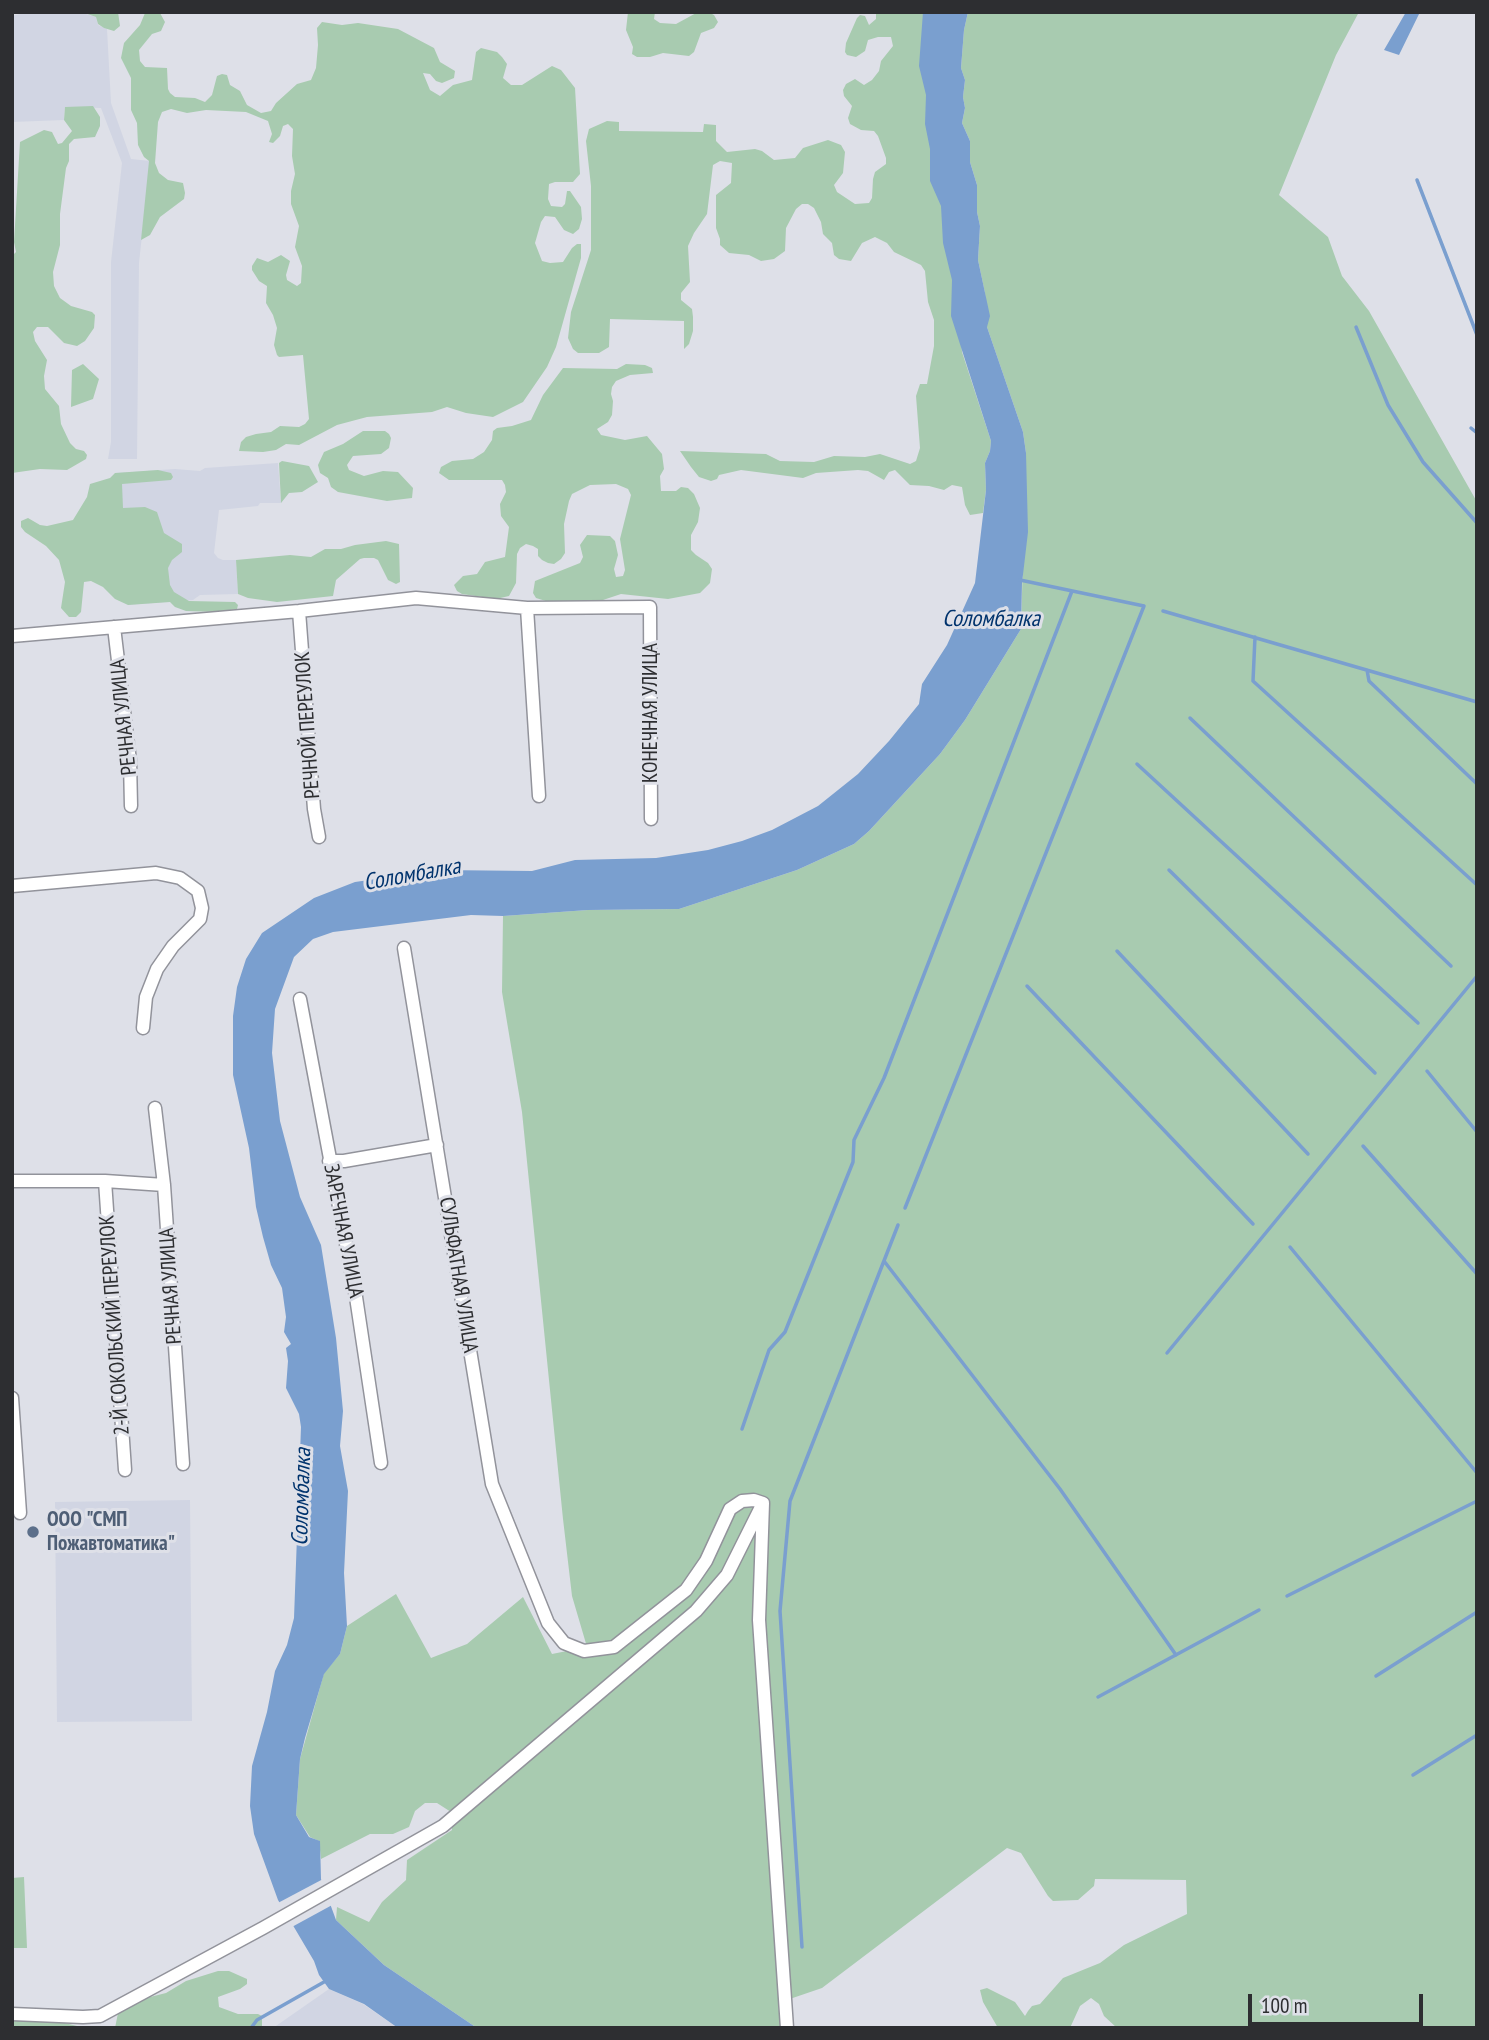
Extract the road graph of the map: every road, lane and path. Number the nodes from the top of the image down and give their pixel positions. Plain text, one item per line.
1 (527, 608) junction
2 (299, 611) junction
3 (114, 627) junction
4 (12, 636) edge
5 (539, 796) dead end
6 (131, 806) dead end
7 (651, 819) dead end
8 (319, 837) dead end
9 (12, 886) edge
10 (404, 948) dead end
11 (300, 999) dead end
12 (143, 1028) dead end
13 (155, 1108) dead end
14 (438, 1145) junction
15 (329, 1161) junction
16 (12, 1181) edge
17 (105, 1181) junction
18 (164, 1185) junction
19 (12, 1398) edge
20 (381, 1463) dead end
21 (183, 1464) dead end
22 (125, 1470) dead end
23 (763, 1503) junction
24 (20, 1513) dead end
25 (12, 2014) edge
26 (787, 2028) edge

1 - 2 street
1 - 5 street
1 - 7 street, КОНЕЧНАЯ УЛИЦА
2 - 3 street
2 - 8 street, РЕЧНОЙ ПЕРЕУЛОК
3 - 4 street
3 - 6 street, РЕЧНАЯ УЛИЦА
9 - 12 street
10 - 14 street, СУЛЬФАТНАЯ УЛИЦА
11 - 15 street, ЗАРЕЧНАЯ УЛИЦА
13 - 18 street, РЕЧНАЯ УЛИЦА
14 - 15 street
14 - 23 street, СУЛЬФАТНАЯ УЛИЦА
15 - 20 street, ЗАРЕЧНАЯ УЛИЦА
16 - 17 street
17 - 18 street
17 - 22 street, 2-Й СОКОЛЬСКИЙ ПЕРЕУЛОК
18 - 21 street, РЕЧНАЯ УЛИЦА
19 - 24 street
23 - 25 street
23 - 26 street

